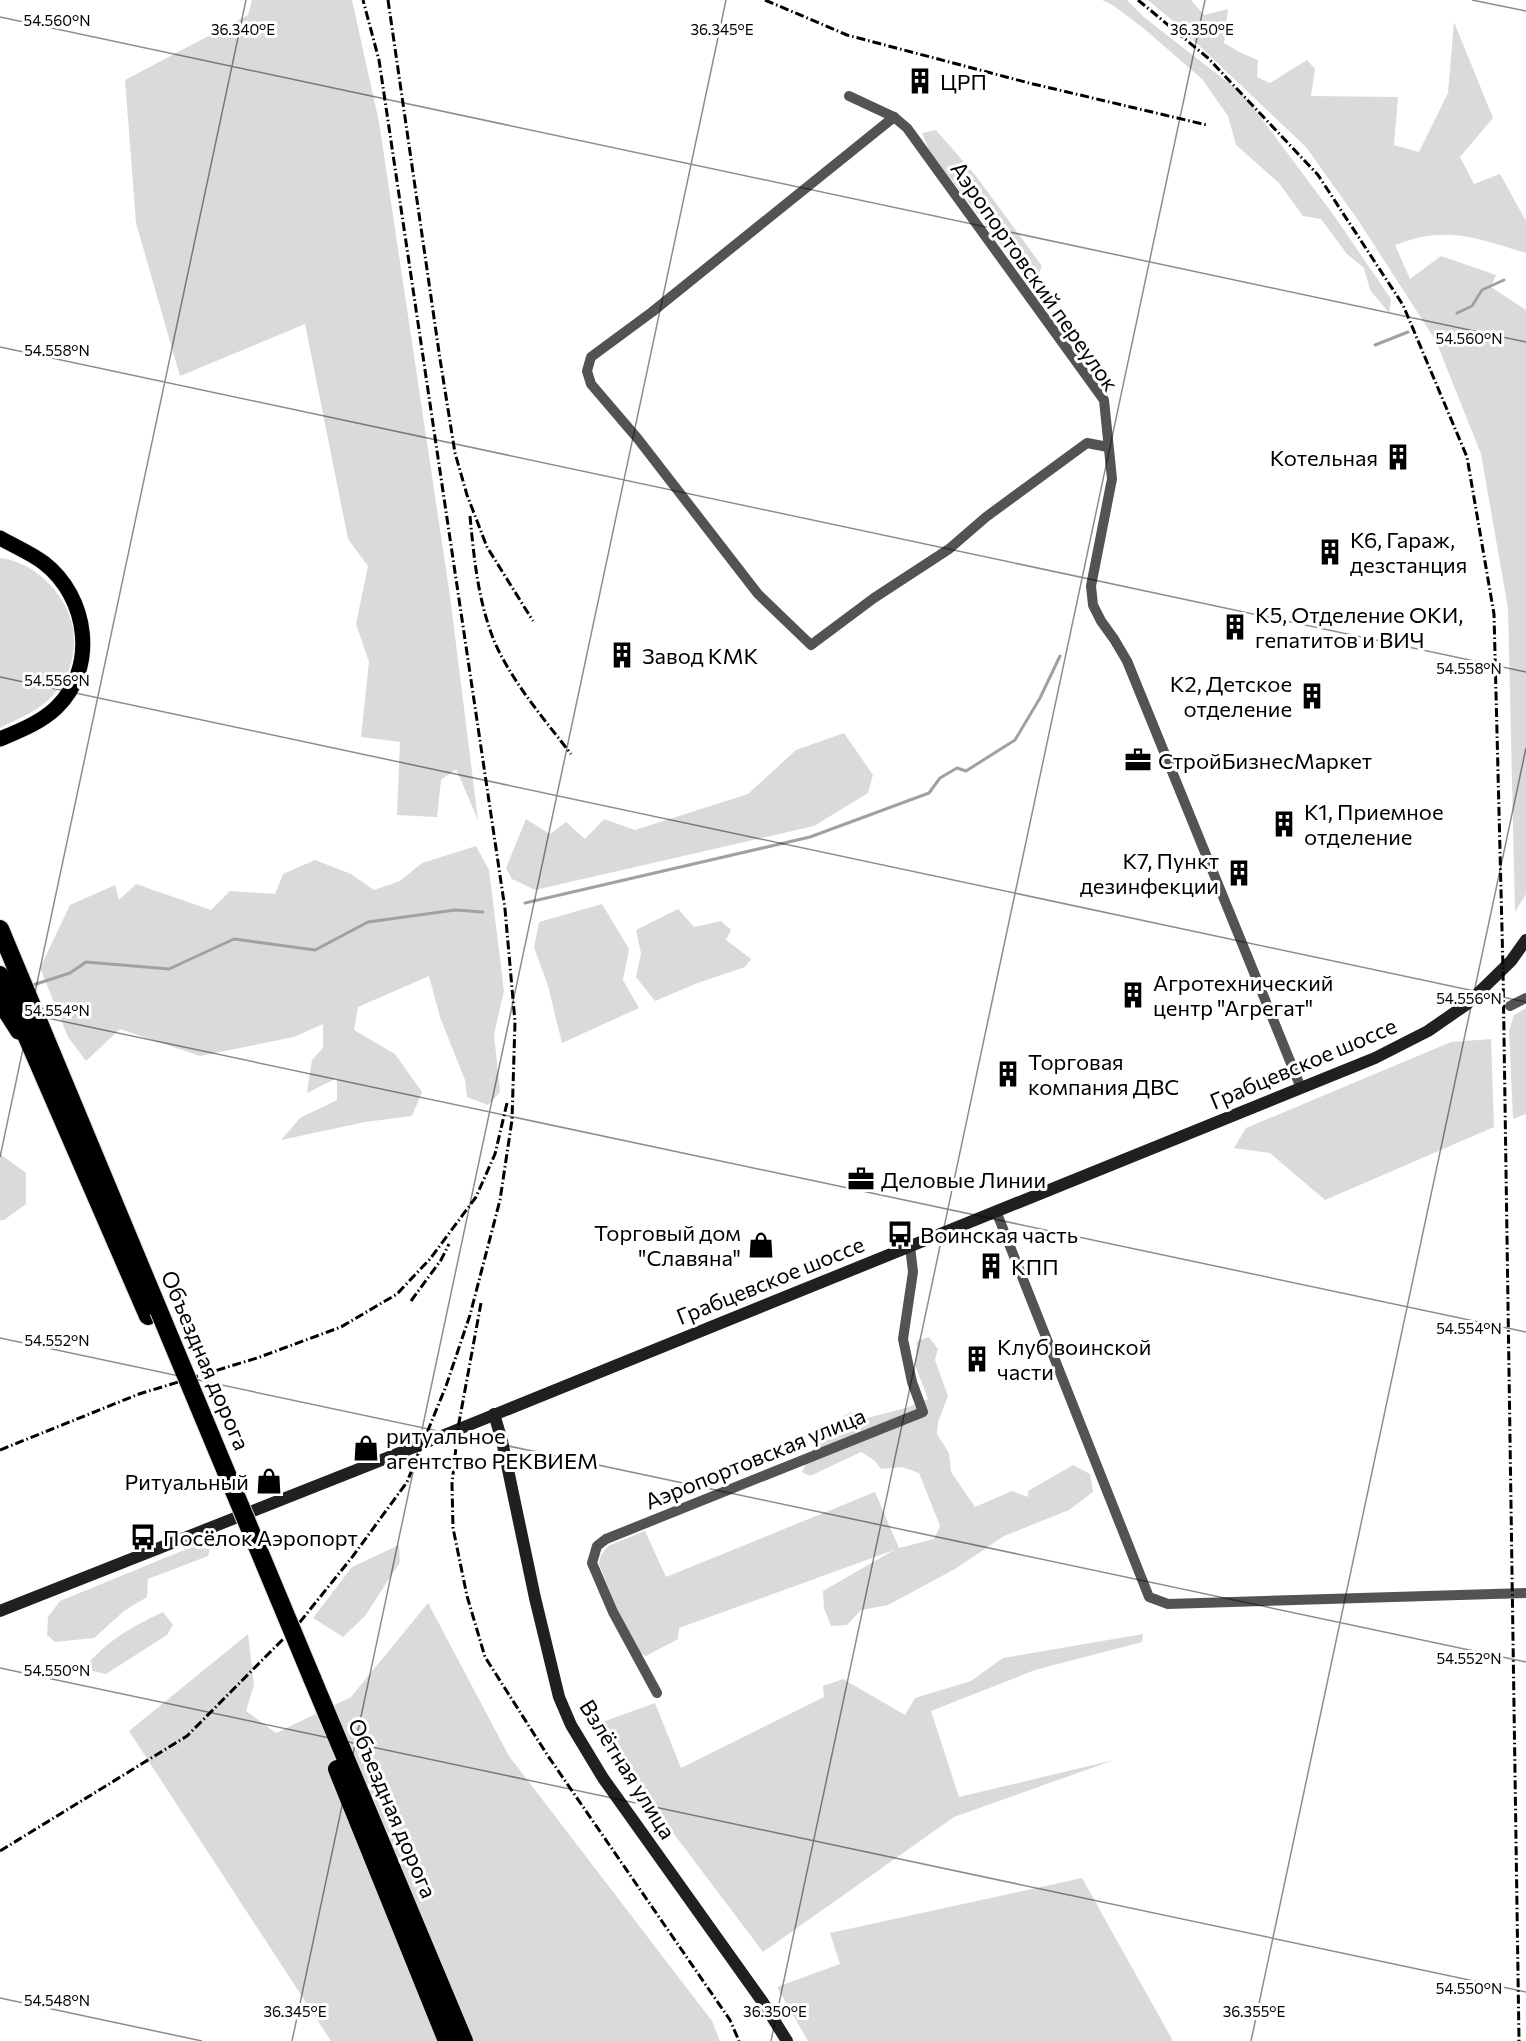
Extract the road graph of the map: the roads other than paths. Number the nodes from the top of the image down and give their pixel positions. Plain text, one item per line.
1 (849, 96) dead end
2 (894, 117) junction
3 (1108, 447) junction
4 (0, 538) edge
5 (0, 551) edge
6 (44, 562) junction
7 (0, 739) edge
8 (0, 929) edge
9 (1525, 945) edge
10 (0, 975) edge
11 (1526, 998) edge
12 (0, 1004) edge
13 (1510, 1006) dead end
14 (33, 1053) junction
15 (1301, 1088) junction
16 (996, 1211) junction
17 (910, 1246) junction
18 (154, 1313) junction
19 (494, 1414) junction
20 (1526, 1593) edge
21 (0, 1611) edge
22 (307, 1679) junction
23 (657, 1693) dead end
24 (447, 2041) edge
25 (464, 2041) edge
26 (787, 2041) edge

1 - 2 street, Аэропортовский переулок
2 - 3 street, Аэропортовский переулок
2 - 3 street
3 - 15 street, Аэропортовский переулок
4 - 6 main road
5 - 6 main road
6 - 7 main road
8 - 18 highway, Объездная дорога
9 - 15 main road, Грабцевское шоссе
10 - 14 highway, Объездная дорога
11 - 13 street
12 - 14 main road
14 - 18 highway, Объездная дорога
15 - 16 main road, Грабцевское шоссе
16 - 17 main road, Грабцевское шоссе
16 - 20 street
17 - 19 main road, Грабцевское шоссе
17 - 23 street, Аэропортовская улица
18 - 22 highway, Объездная дорога
19 - 21 main road, Грабцевское шоссе
19 - 26 main road, Взлётная улица
22 - 24 highway, Объездная дорога
22 - 25 highway, Объездная дорога

